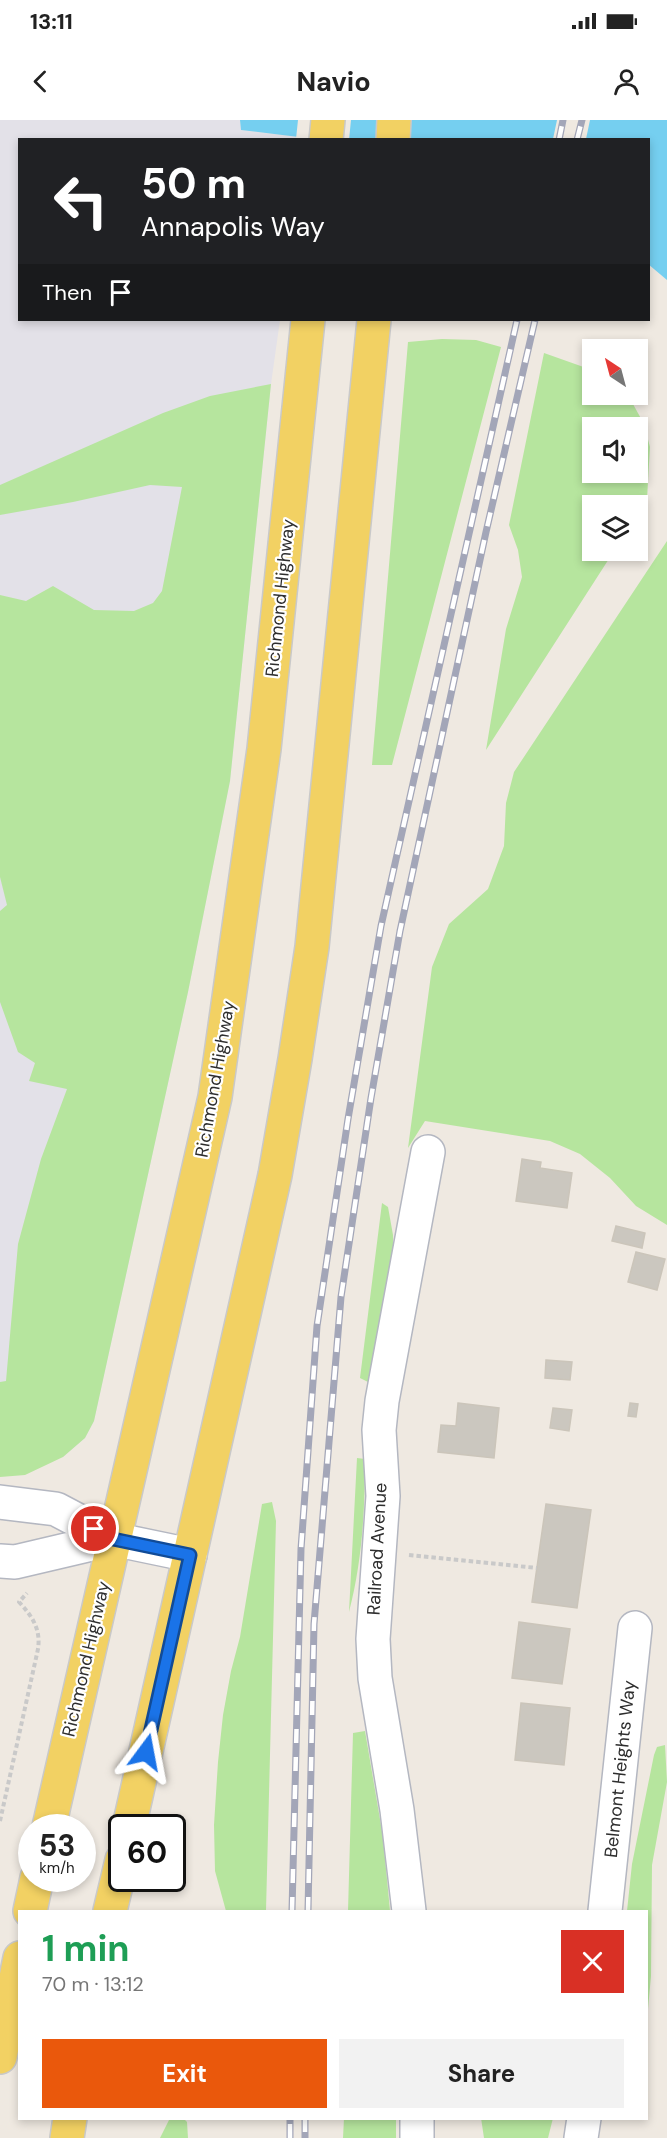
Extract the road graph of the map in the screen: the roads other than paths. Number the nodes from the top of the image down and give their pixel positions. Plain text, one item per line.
1 (328, 120) edge
2 (394, 120) edge
3 (326, 138) edge
4 (393, 138) edge
5 (308, 321) edge
6 (375, 321) edge
7 (428, 1152) dead end
8 (0, 1502) edge
9 (113, 1539) junction
10 (190, 1555) junction
11 (0, 1560) edge
12 (635, 1628) dead end
13 (52, 1814) edge
14 (132, 1814) edge
15 (34, 1892) edge
16 (114, 1892) edge
17 (30, 1910) edge
18 (110, 1910) edge
19 (408, 1910) edge
20 (605, 1910) edge
21 (18, 1968) edge
22 (0, 2057) edge
23 (70, 2120) edge
24 (417, 2120) edge
25 (584, 2120) edge
26 (67, 2138) edge
27 (417, 2138) edge
28 (581, 2138) edge

1 - 3 main road
2 - 4 main road
5 - 9 main road, Richmond Highway
6 - 10 main road
7 - 19 street, Railroad Avenue
8 - 9 street
9 - 10 street
9 - 11 street
9 - 13 main road, Richmond Highway
10 - 14 main road
12 - 20 street, Belmont Heights Way
15 - 17 main road
16 - 18 main road
21 - 22 main road
23 - 26 main road
24 - 27 street
25 - 28 street

